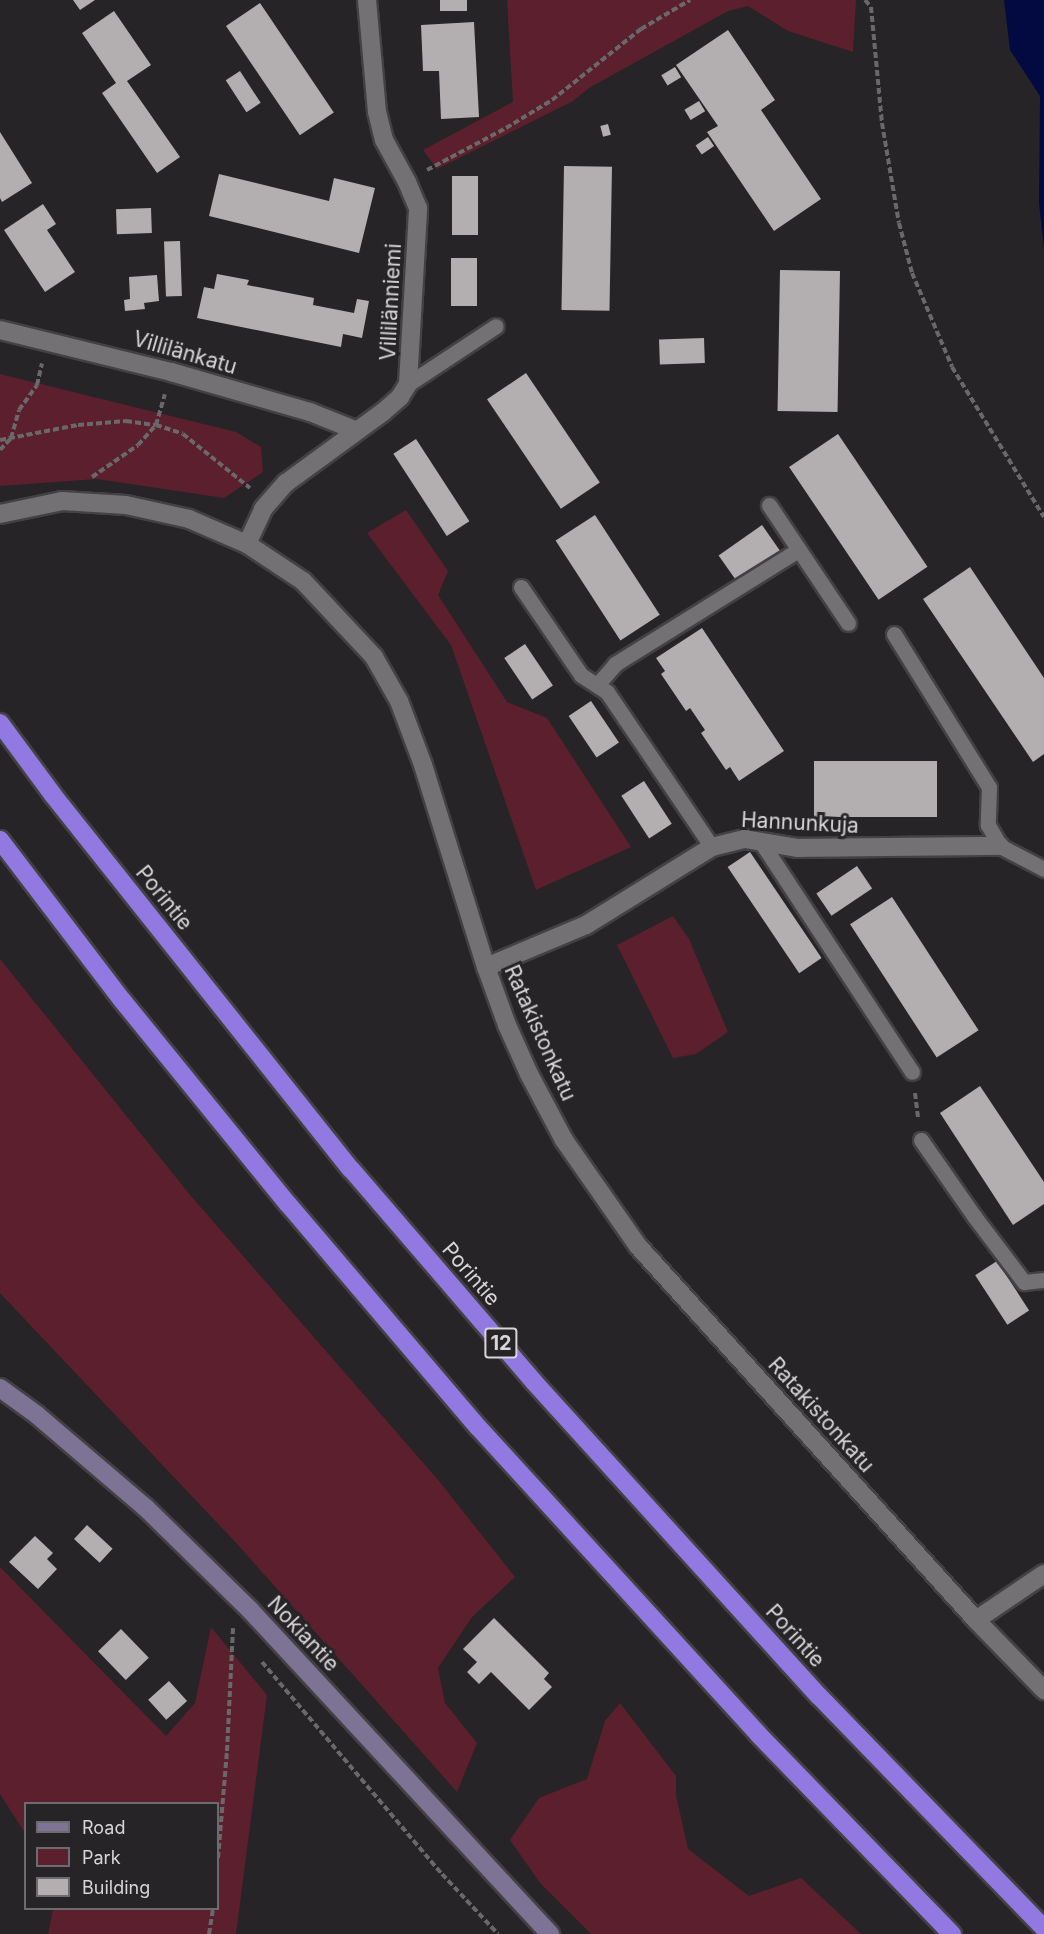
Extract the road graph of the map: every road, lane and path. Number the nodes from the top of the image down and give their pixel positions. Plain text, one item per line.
1 (367, 0) edge
2 (690, 0) edge
3 (865, 0) edge
4 (871, 0) edge
5 (871, 7) junction
6 (408, 182) junction
7 (496, 326) dead end
8 (0, 330) edge
9 (37, 339) junction
10 (171, 372) junction
11 (408, 384) junction
12 (156, 425) junction
13 (355, 430) junction
14 (11, 438) junction
15 (0, 440) edge
16 (0, 450) edge
17 (91, 478) dead end
18 (769, 505) dead end
19 (262, 509) junction
20 (0, 514) edge
21 (1044, 517) edge
22 (247, 544) junction
23 (798, 550) junction
24 (522, 587) dead end
25 (848, 623) dead end
26 (894, 634) dead end
27 (597, 685) junction
28 (0, 723) edge
29 (0, 840) edge
30 (761, 842) junction
31 (1000, 846) junction
32 (712, 847) junction
33 (1044, 869) edge
34 (486, 967) junction
35 (912, 1072) joint
36 (921, 1140) joint
37 (1044, 1280) edge
38 (0, 1388) edge
39 (1044, 1574) edge
40 (224, 1620) dead end
41 (976, 1620) junction
42 (233, 1628) junction
43 (240, 1637) dead end
44 (256, 1655) dead end
45 (1044, 1690) edge
46 (219, 1846) edge
47 (213, 1910) edge
48 (1044, 1928) edge
49 (209, 1934) edge
50 (498, 1934) edge
51 (550, 1934) edge
52 (952, 1934) edge

1 - 6 street, Villilänniemi
2 - 6 path
3 - 5 path
4 - 5 path
5 - 21 path
6 - 11 street, Villilänniemi
7 - 11 lane
8 - 9 street, Villilänkatu
9 - 10 street, Villilänkatu
9 - 14 path
10 - 12 path
10 - 13 street, Villilänkatu
11 - 13 street, Villilänniemi
12 - 14 path
12 - 17 path
12 - 19 path
13 - 19 street, Villilänniemi
14 - 15 path
14 - 16 path
18 - 23 lane
19 - 22 street, Villilänniemi
20 - 22 street, Ratakistonkatu
22 - 34 street, Ratakistonkatu
23 - 25 lane
23 - 27 lane
24 - 27 lane
26 - 31 lane
27 - 32 lane
28 - 48 highway, Porintie / 12
29 - 52 highway
30 - 31 street, Hannunkuja
30 - 32 street, Hannunkuja
30 - 35 lane
31 - 33 lane
32 - 34 street, Hannunkuja
34 - 41 street, Ratakistonkatu
35 - 36 path
36 - 37 lane
38 - 51 main road, Nokiantie
39 - 41 street
40 - 42 path
41 - 45 street, Ratakistonkatu
42 - 43 path
42 - 46 path
44 - 50 path
47 - 49 path

